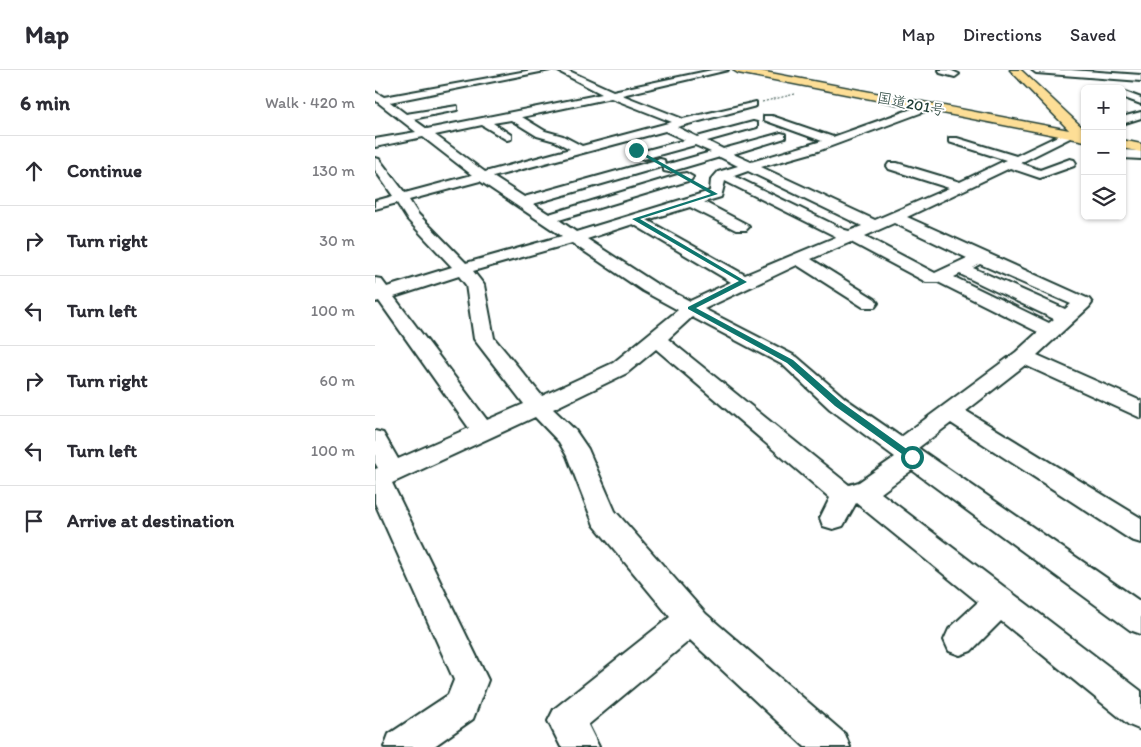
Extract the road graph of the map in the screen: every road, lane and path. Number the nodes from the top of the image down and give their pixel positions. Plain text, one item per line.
1 (546, 70) edge
2 (560, 70) edge
3 (724, 70) edge
4 (738, 70) edge
5 (1015, 70) edge
6 (1036, 70) edge
7 (1064, 73) junction
8 (1141, 78) edge
9 (1044, 80) dead end
10 (1028, 84) junction
11 (1100, 85) dead end
12 (823, 87) junction
13 (614, 94) junction
14 (379, 95) edge
15 (751, 104) joint
16 (927, 107) junction
17 (453, 108) dead end
18 (679, 108) dead end
19 (720, 112) dead end
20 (660, 113) junction
21 (1141, 115) edge
22 (513, 116) junction
23 (767, 118) dead end
24 (1126, 120) edge
25 (411, 121) junction
26 (483, 122) junction
27 (681, 122) junction
28 (753, 125) junction
29 (669, 128) dead end
30 (375, 132) edge
31 (427, 133) junction
32 (1081, 134) edge
33 (507, 137) dead end
34 (789, 139) junction
35 (953, 140) dead end
36 (564, 141) junction
37 (697, 141) junction
38 (833, 141) junction
39 (621, 142) dead end
40 (375, 143) edge
41 (1126, 145) edge
42 (545, 146) dead end
43 (814, 148) junction
44 (1141, 148) edge
45 (579, 149) dead end
46 (722, 153) junction
47 (1126, 154) edge
48 (644, 155) junction
49 (1141, 155) edge
50 (487, 160) dead end
51 (375, 162) edge
52 (1014, 162) junction
53 (1071, 163) dead end
54 (468, 165) junction
55 (665, 166) junction
56 (748, 166) junction
57 (893, 166) dead end
58 (927, 173) dead end
59 (486, 175) junction
60 (723, 175) junction
61 (685, 177) junction
62 (518, 182) dead end
63 (963, 186) junction
64 (499, 187) junction
65 (716, 194) junction
66 (401, 199) junction
67 (690, 201) junction
68 (523, 202) junction
69 (375, 205) edge
70 (894, 217) junction
71 (548, 219) junction
72 (635, 219) junction
73 (874, 225) junction
74 (741, 227) dead end
75 (848, 236) junction
76 (576, 237) junction
77 (797, 258) junction
78 (980, 258) junction
79 (961, 267) junction
80 (463, 269) junction
81 (940, 277) junction
82 (744, 282) junction
83 (377, 292) edge
84 (869, 303) dead end
85 (691, 308) junction
86 (1066, 317) junction
87 (1051, 331) junction
88 (656, 339) junction
89 (1023, 356) junction
90 (539, 408) junction
91 (1141, 410) edge
92 (951, 412) junction
93 (483, 431) junction
94 (375, 439) edge
95 (906, 453) junction
96 (381, 477) edge
97 (847, 502) junction
98 (1141, 532) edge
99 (1001, 601) junction
100 (691, 619) junction
101 (1141, 620) edge
102 (960, 640) dead end
103 (1141, 714) edge
104 (402, 747) edge
105 (581, 747) edge
106 (832, 747) edge

1 - 14 street
2 - 13 street
3 - 13 street
4 - 12 main road, 国道201号
5 - 10 main road
6 - 7 street
7 - 8 street
7 - 11 street
9 - 10 street
10 - 32 main road
12 - 15 path
12 - 16 main road, 国道201号
13 - 20 street
13 - 22 street
14 - 25 street
15 - 27 street
16 - 32 main road, 国道201号
16 - 38 street
17 - 25 street
18 - 20 street
19 - 28 street
20 - 27 street
21 - 24 street
22 - 26 street
22 - 36 street
23 - 38 street
25 - 30 street
25 - 31 street
26 - 31 street
26 - 33 street
27 - 59 street
28 - 34 street
28 - 37 street
29 - 37 street
31 - 40 street
31 - 54 street
32 - 52 street
34 - 43 street
34 - 46 street
35 - 52 street
36 - 42 street
36 - 45 street
37 - 46 street
37 - 48 street
38 - 43 street
39 - 48 street
41 - 44 main road
43 - 56 street
46 - 55 street
46 - 56 street
47 - 49 street
48 - 55 street
50 - 54 street
51 - 66 street
52 - 53 street
52 - 63 street
54 - 59 street
55 - 61 street
55 - 68 street
56 - 60 street
56 - 73 street
57 - 63 street
58 - 63 street
59 - 64 street
59 - 66 street
60 - 65 street
60 - 75 street
61 - 65 street
61 - 71 street
62 - 64 street
63 - 70 street
64 - 68 street
65 - 67 street
66 - 69 street
66 - 80 street
67 - 72 street
67 - 74 street
68 - 71 street
70 - 73 street
70 - 78 street
71 - 76 street
72 - 76 street
72 - 82 street
73 - 75 street
73 - 79 street
75 - 77 street
75 - 81 street
76 - 80 street
76 - 85 street
77 - 82 street
77 - 84 street
78 - 79 street
78 - 86 street
79 - 81 street
79 - 86 street
80 - 83 street
80 - 90 street
81 - 87 street
82 - 85 street
83 - 93 street
85 - 88 street
85 - 95 street
86 - 87 street
87 - 89 street
88 - 90 street
88 - 97 street
89 - 91 street
89 - 92 street
90 - 93 street
90 - 100 street
92 - 95 street
92 - 98 street
93 - 96 street
94 - 96 street
95 - 97 street
95 - 101 street
96 - 104 street
97 - 99 street
99 - 102 street
99 - 103 street
100 - 105 street
100 - 106 street

